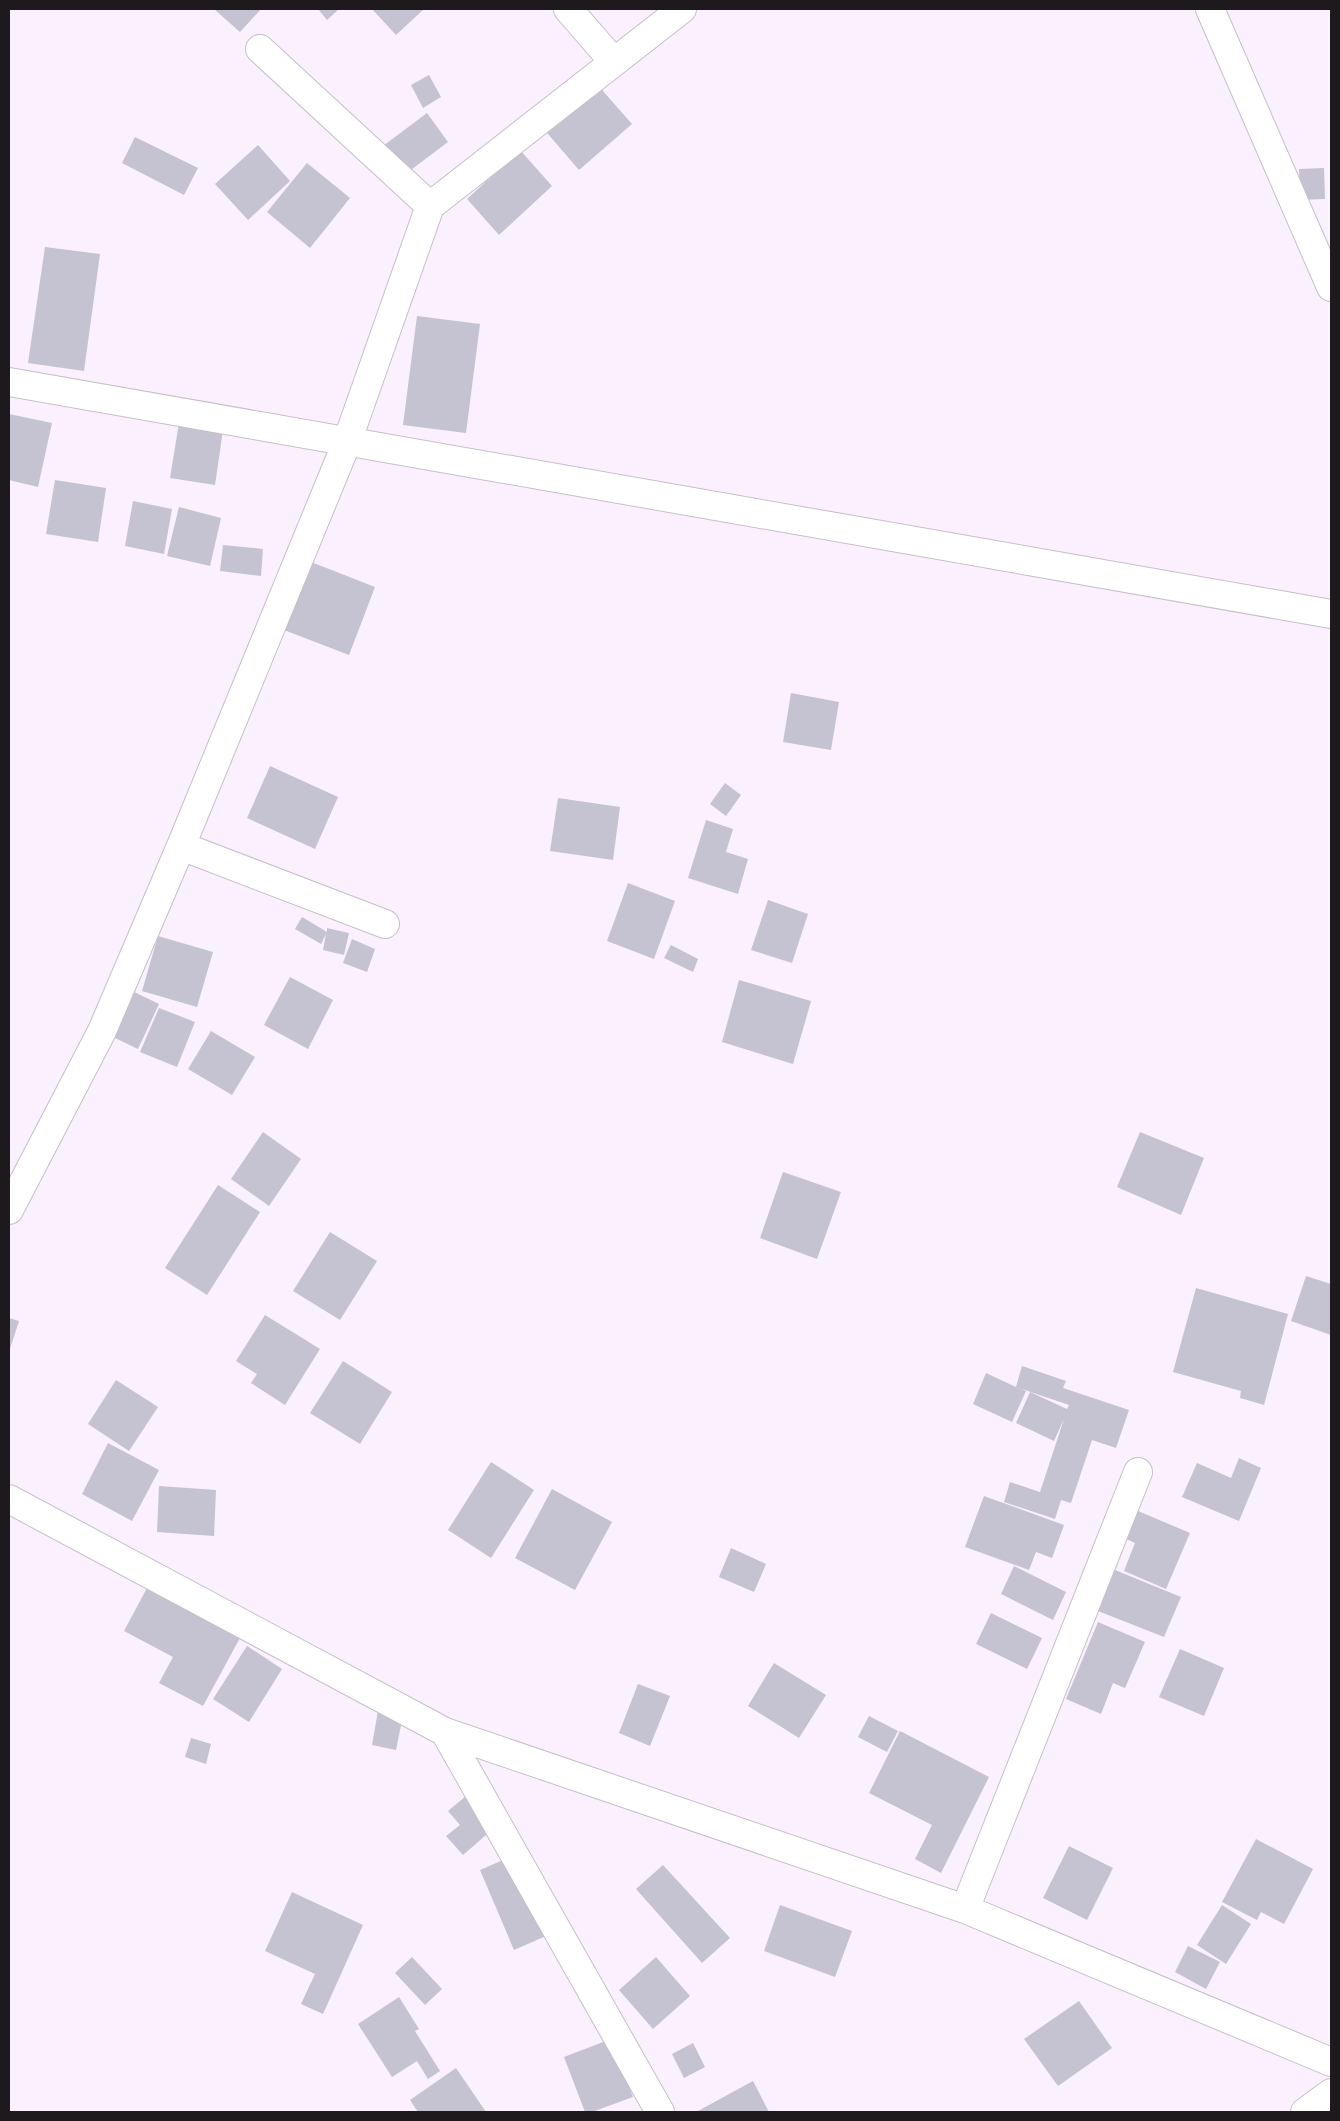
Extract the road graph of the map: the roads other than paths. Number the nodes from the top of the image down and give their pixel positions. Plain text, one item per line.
1 (568, 9) edge
2 (682, 9) edge
3 (1210, 9) edge
4 (260, 49) dead end
5 (614, 62) junction
6 (430, 206) junction
7 (1331, 287) edge
8 (9, 382) edge
9 (347, 442) junction
10 (1331, 614) edge
11 (181, 846) junction
12 (385, 924) dead end
13 (9, 1210) edge
14 (1138, 1472) dead end
15 (9, 1499) edge
16 (445, 1732) junction
17 (965, 1909) junction
18 (1331, 2062) edge
19 (1331, 2093) edge
20 (660, 2112) edge
21 (1305, 2112) edge

1 - 5 street
2 - 5 street
3 - 7 street
4 - 6 street
5 - 6 street
6 - 9 street
8 - 9 street
9 - 10 street
9 - 11 street
11 - 12 street
11 - 13 street
14 - 17 street
15 - 16 street
16 - 17 street
16 - 20 street
17 - 18 street
19 - 21 street

